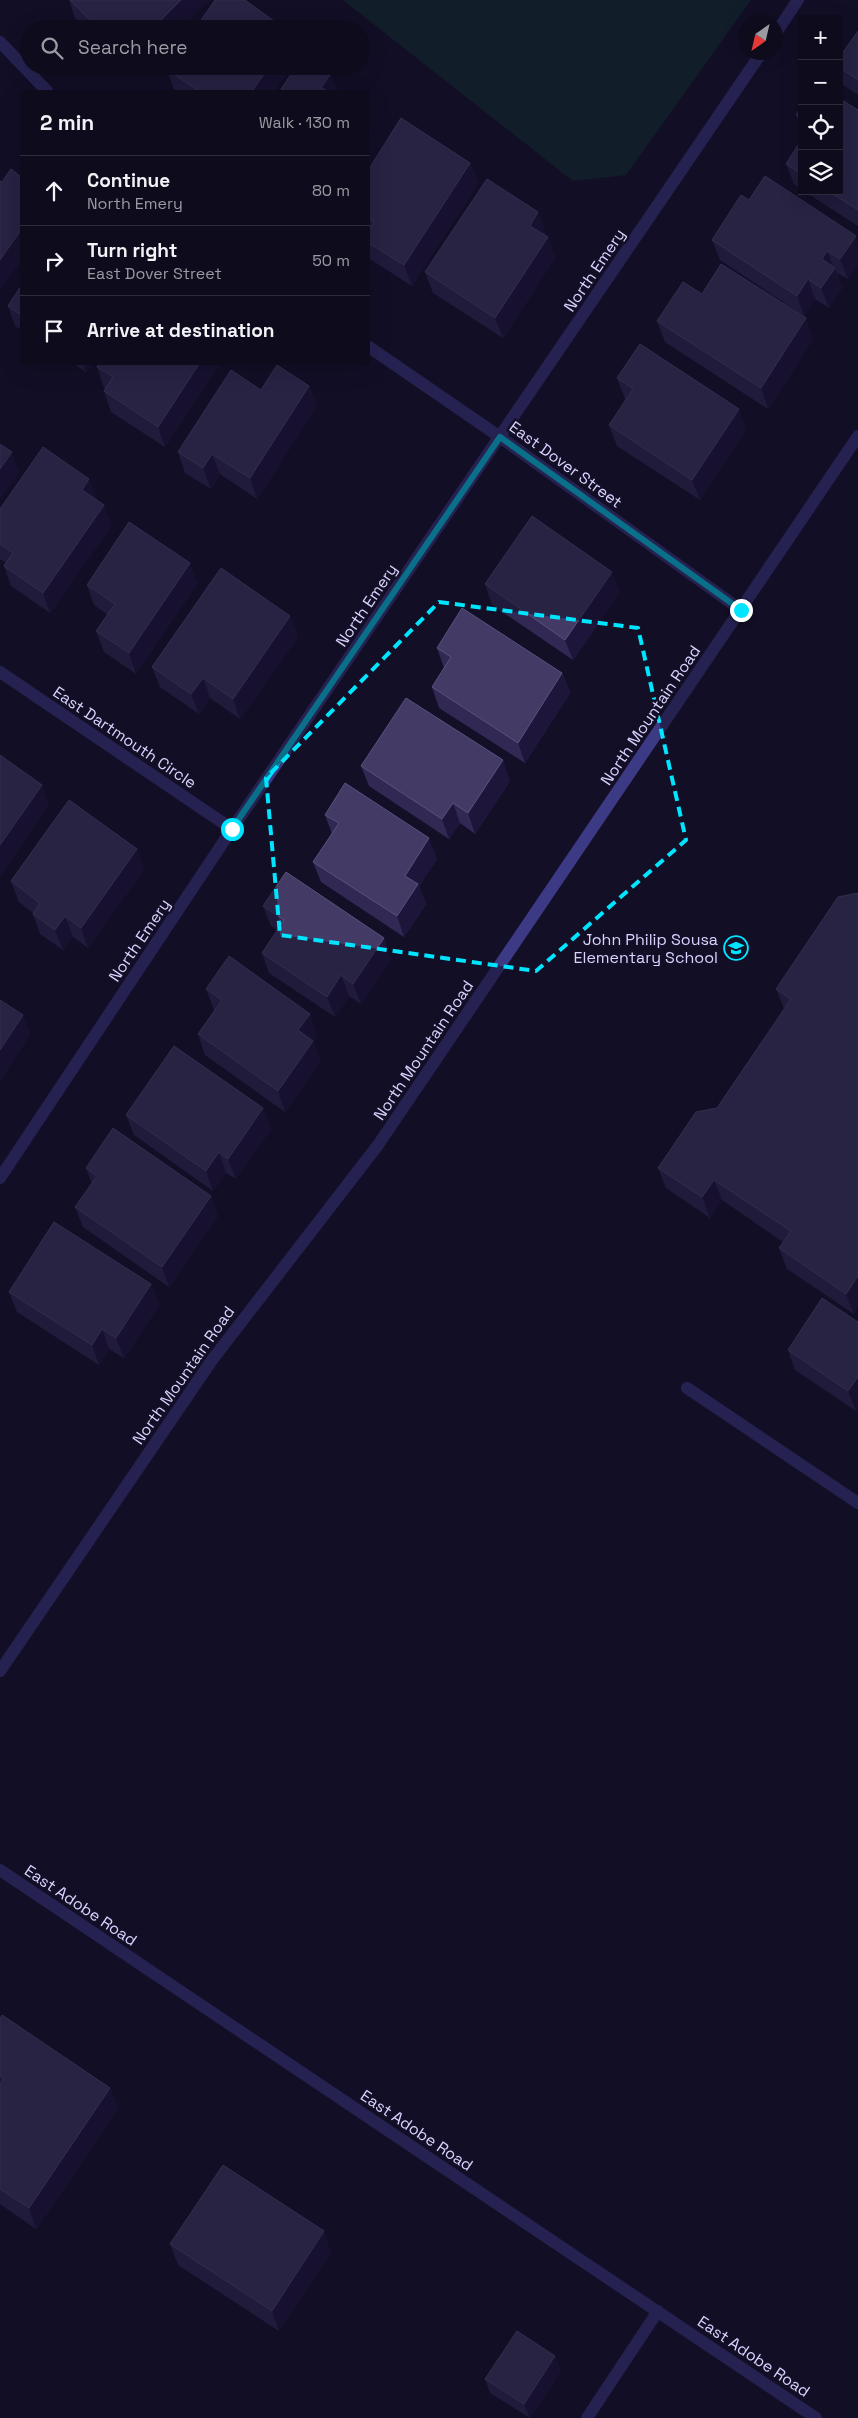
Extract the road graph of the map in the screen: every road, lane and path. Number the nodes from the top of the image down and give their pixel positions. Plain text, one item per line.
1 (798, 0) edge
2 (783, 22) edge
3 (0, 42) edge
4 (757, 60) edge
5 (20, 63) edge
6 (32, 75) edge
7 (46, 90) edge
8 (370, 348) edge
9 (858, 436) edge
10 (500, 437) junction
11 (741, 610) junction
12 (0, 672) edge
13 (232, 829) junction
14 (0, 1178) edge
15 (687, 1388) dead end
16 (858, 1503) edge
17 (0, 1671) edge
18 (0, 1870) edge
19 (658, 2311) junction
20 (587, 2418) edge
21 (816, 2418) edge

1 - 2 street
3 - 5 street
4 - 10 street, North Emery
6 - 7 street
8 - 10 street, East Dover Street
9 - 11 street, North Mountain Road
10 - 11 street, East Dover Street
10 - 13 street, North Emery
11 - 17 street, North Mountain Road
12 - 13 street, East Dartmouth Circle
13 - 14 street, North Emery
15 - 16 street
18 - 19 street, East Adobe Road
19 - 20 street
19 - 21 street, East Adobe Road

